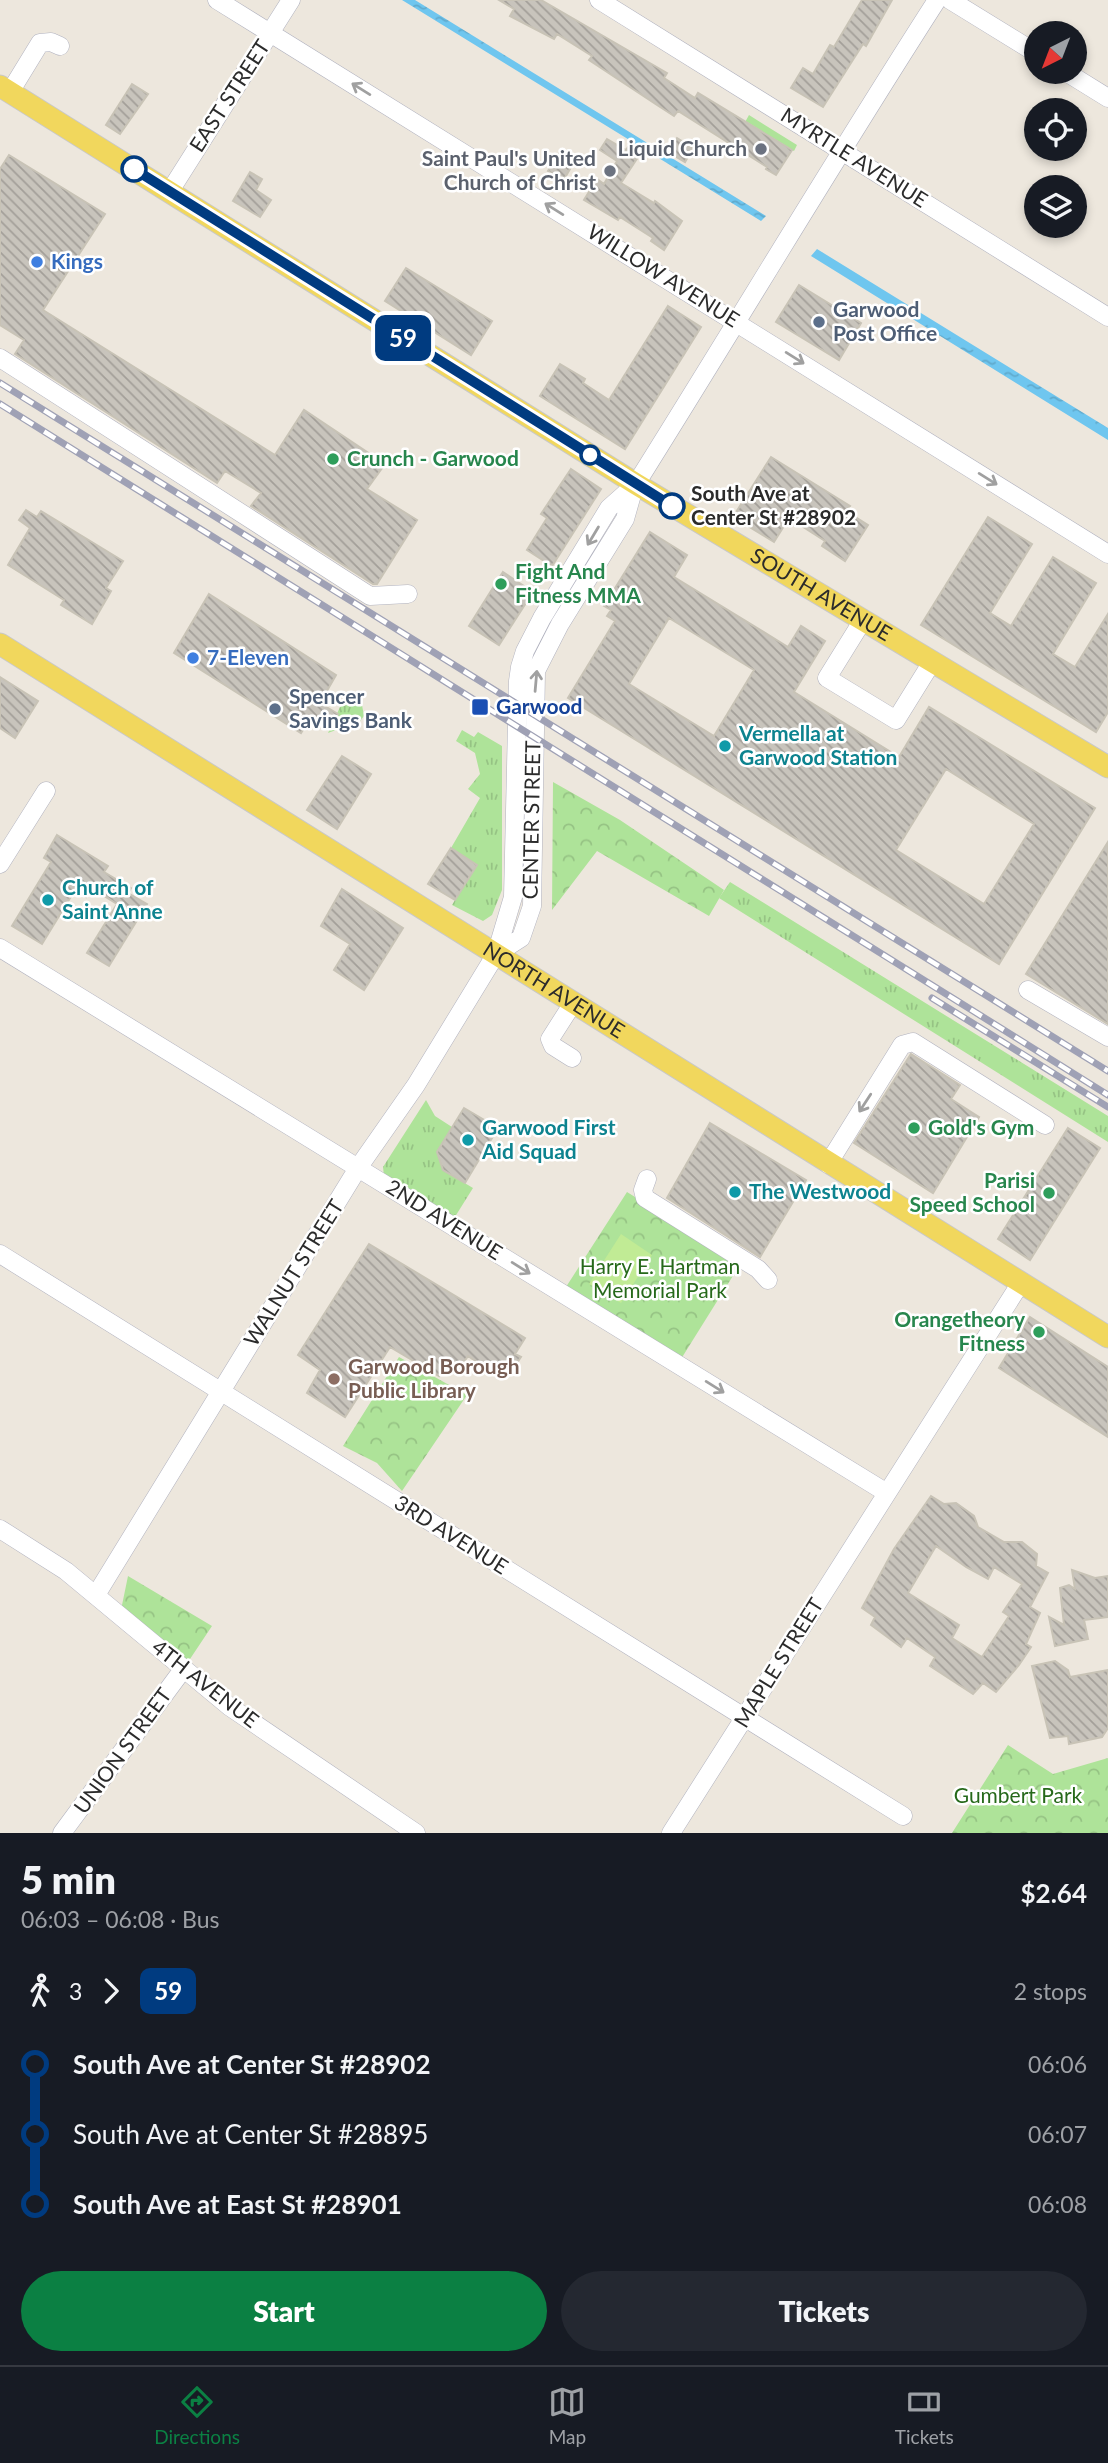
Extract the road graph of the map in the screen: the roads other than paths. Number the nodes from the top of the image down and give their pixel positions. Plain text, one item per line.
1 (217, 0) edge
2 (290, 0) edge
3 (599, 0) edge
4 (937, 0) edge
5 (950, 0) edge
6 (270, 33) junction
7 (60, 46) dead end
8 (1024, 46) edge
9 (1085, 84) edge
10 (5, 89) edge
11 (1108, 98) edge
12 (841, 149) junction
13 (170, 191) junction
14 (1108, 317) edge
15 (737, 322) junction
16 (0, 358) edge
17 (636, 484) junction
18 (1108, 554) edge
19 (408, 594) dead end
20 (863, 620) junction
21 (0, 644) edge
22 (932, 662) junction
23 (1108, 767) edge
24 (46, 792) dead end
25 (0, 864) edge
26 (0, 948) edge
27 (496, 954) junction
28 (1028, 990) dead end
29 (573, 1003) junction
30 (1108, 1037) edge
31 (572, 1058) dead end
32 (1045, 1125) dead end
33 (828, 1164) junction
34 (358, 1168) junction
35 (647, 1178) dead end
36 (0, 1254) edge
37 (768, 1280) dead end
38 (1020, 1284) junction
39 (1108, 1338) edge
40 (221, 1392) junction
41 (887, 1493) junction
42 (0, 1529) edge
43 (96, 1595) junction
44 (184, 1668) junction
45 (744, 1718) junction
46 (903, 1816) dead end
47 (62, 1833) edge
48 (416, 1833) edge
49 (671, 1833) edge

1 - 6 street, WILLOW AVENUE
2 - 6 street, EAST STREET
3 - 12 street, MYRTLE AVENUE
4 - 12 street, CENTER STREET
5 - 8 street
6 - 13 street, EAST STREET
15 -> 6 street, WILLOW AVENUE
7 - 10 street
9 - 11 street
10 - 13 main road, SOUTH AVENUE
12 - 14 street, MYRTLE AVENUE
12 - 15 street, CENTER STREET
13 - 17 main road, SOUTH AVENUE
15 - 17 street, CENTER STREET
15 -> 18 street, WILLOW AVENUE
16 - 19 street
17 - 20 main road, SOUTH AVENUE
17 - 27 street, CENTER STREET
20 - 22 main road, SOUTH AVENUE
20 - 22 street
21 - 27 main road, NORTH AVENUE
22 - 23 main road, SOUTH AVENUE
24 - 25 street
26 - 34 street, 2ND AVENUE
27 - 29 main road, NORTH AVENUE
27 - 34 street, WALNUT STREET
28 - 30 street
29 - 31 street
29 - 33 main road, NORTH AVENUE
32 -> 33 street
33 - 38 main road, NORTH AVENUE
34 - 40 street, WALNUT STREET
34 -> 41 street, 2ND AVENUE
35 - 37 street
36 - 40 street, 3RD AVENUE
38 - 39 main road, NORTH AVENUE
38 - 41 street, MAPLE STREET
40 - 43 street, WALNUT STREET
40 - 45 street, 3RD AVENUE
41 - 45 street, MAPLE STREET
42 - 43 street, 4TH AVENUE
43 - 44 street, 4TH AVENUE
44 - 47 street, UNION STREET
44 - 48 street, 4TH AVENUE
45 - 46 street, 3RD AVENUE
45 - 49 street, MAPLE STREET

